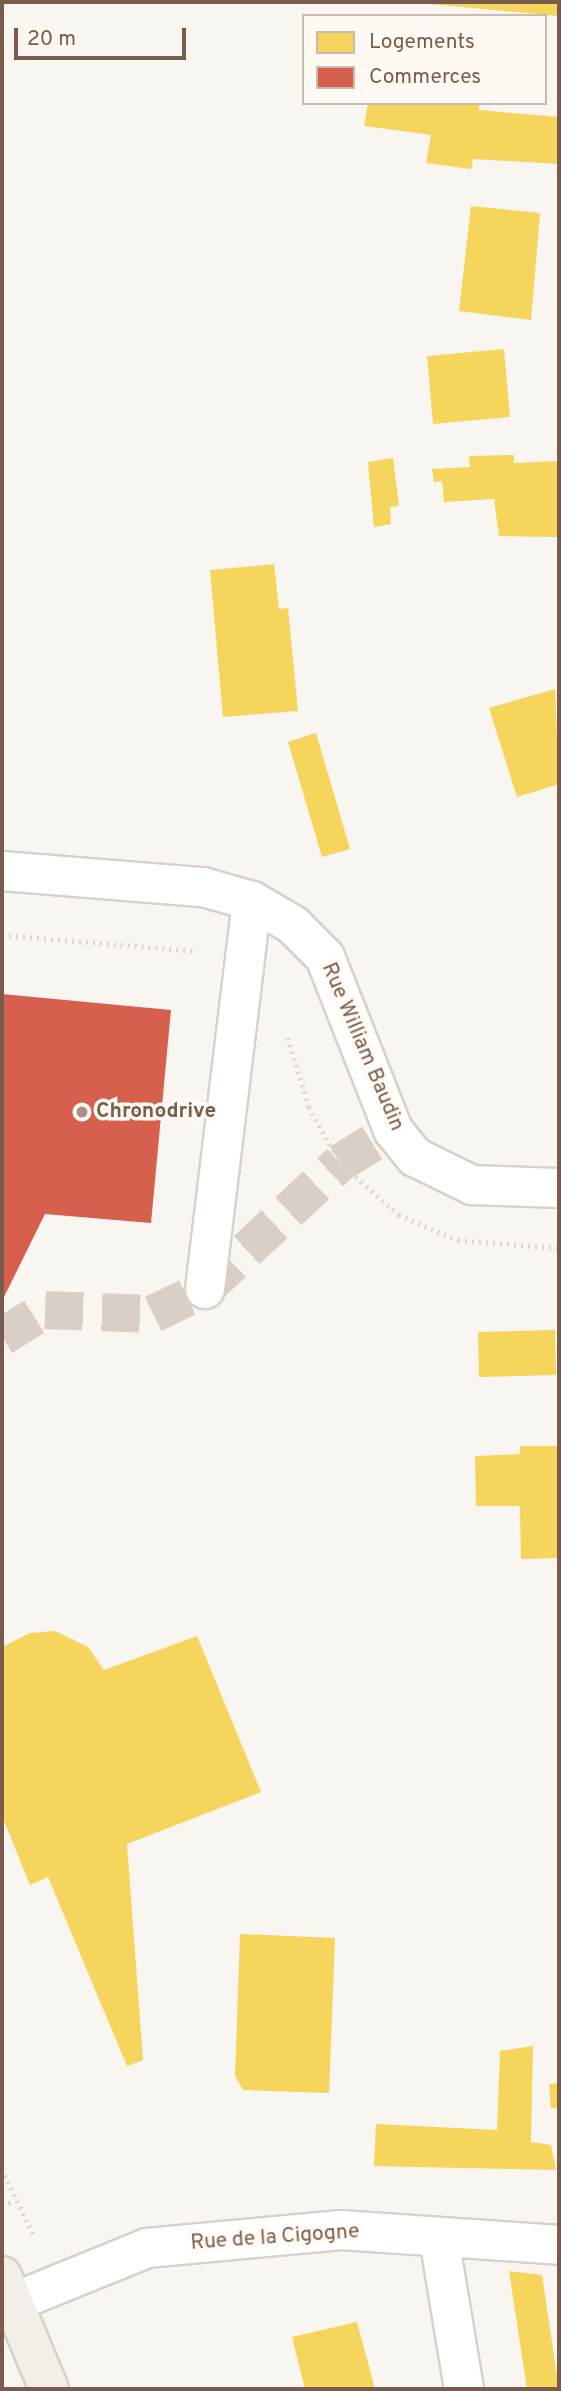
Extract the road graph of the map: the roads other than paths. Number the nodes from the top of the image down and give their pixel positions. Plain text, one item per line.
1 (2, 871) edge
2 (252, 901) junction
3 (559, 1188) edge
4 (205, 1289) dead end
5 (439, 2238) junction
6 (559, 2245) edge
7 (6, 2295) edge
8 (49, 2389) edge
9 (464, 2389) edge

1 - 2 street, Rue William Baudin
2 - 3 street, Rue William Baudin
2 - 4 street
5 - 6 street, Rue de la Cigogne
5 - 7 street, Rue de la Cigogne
5 - 9 street
7 - 8 main road

